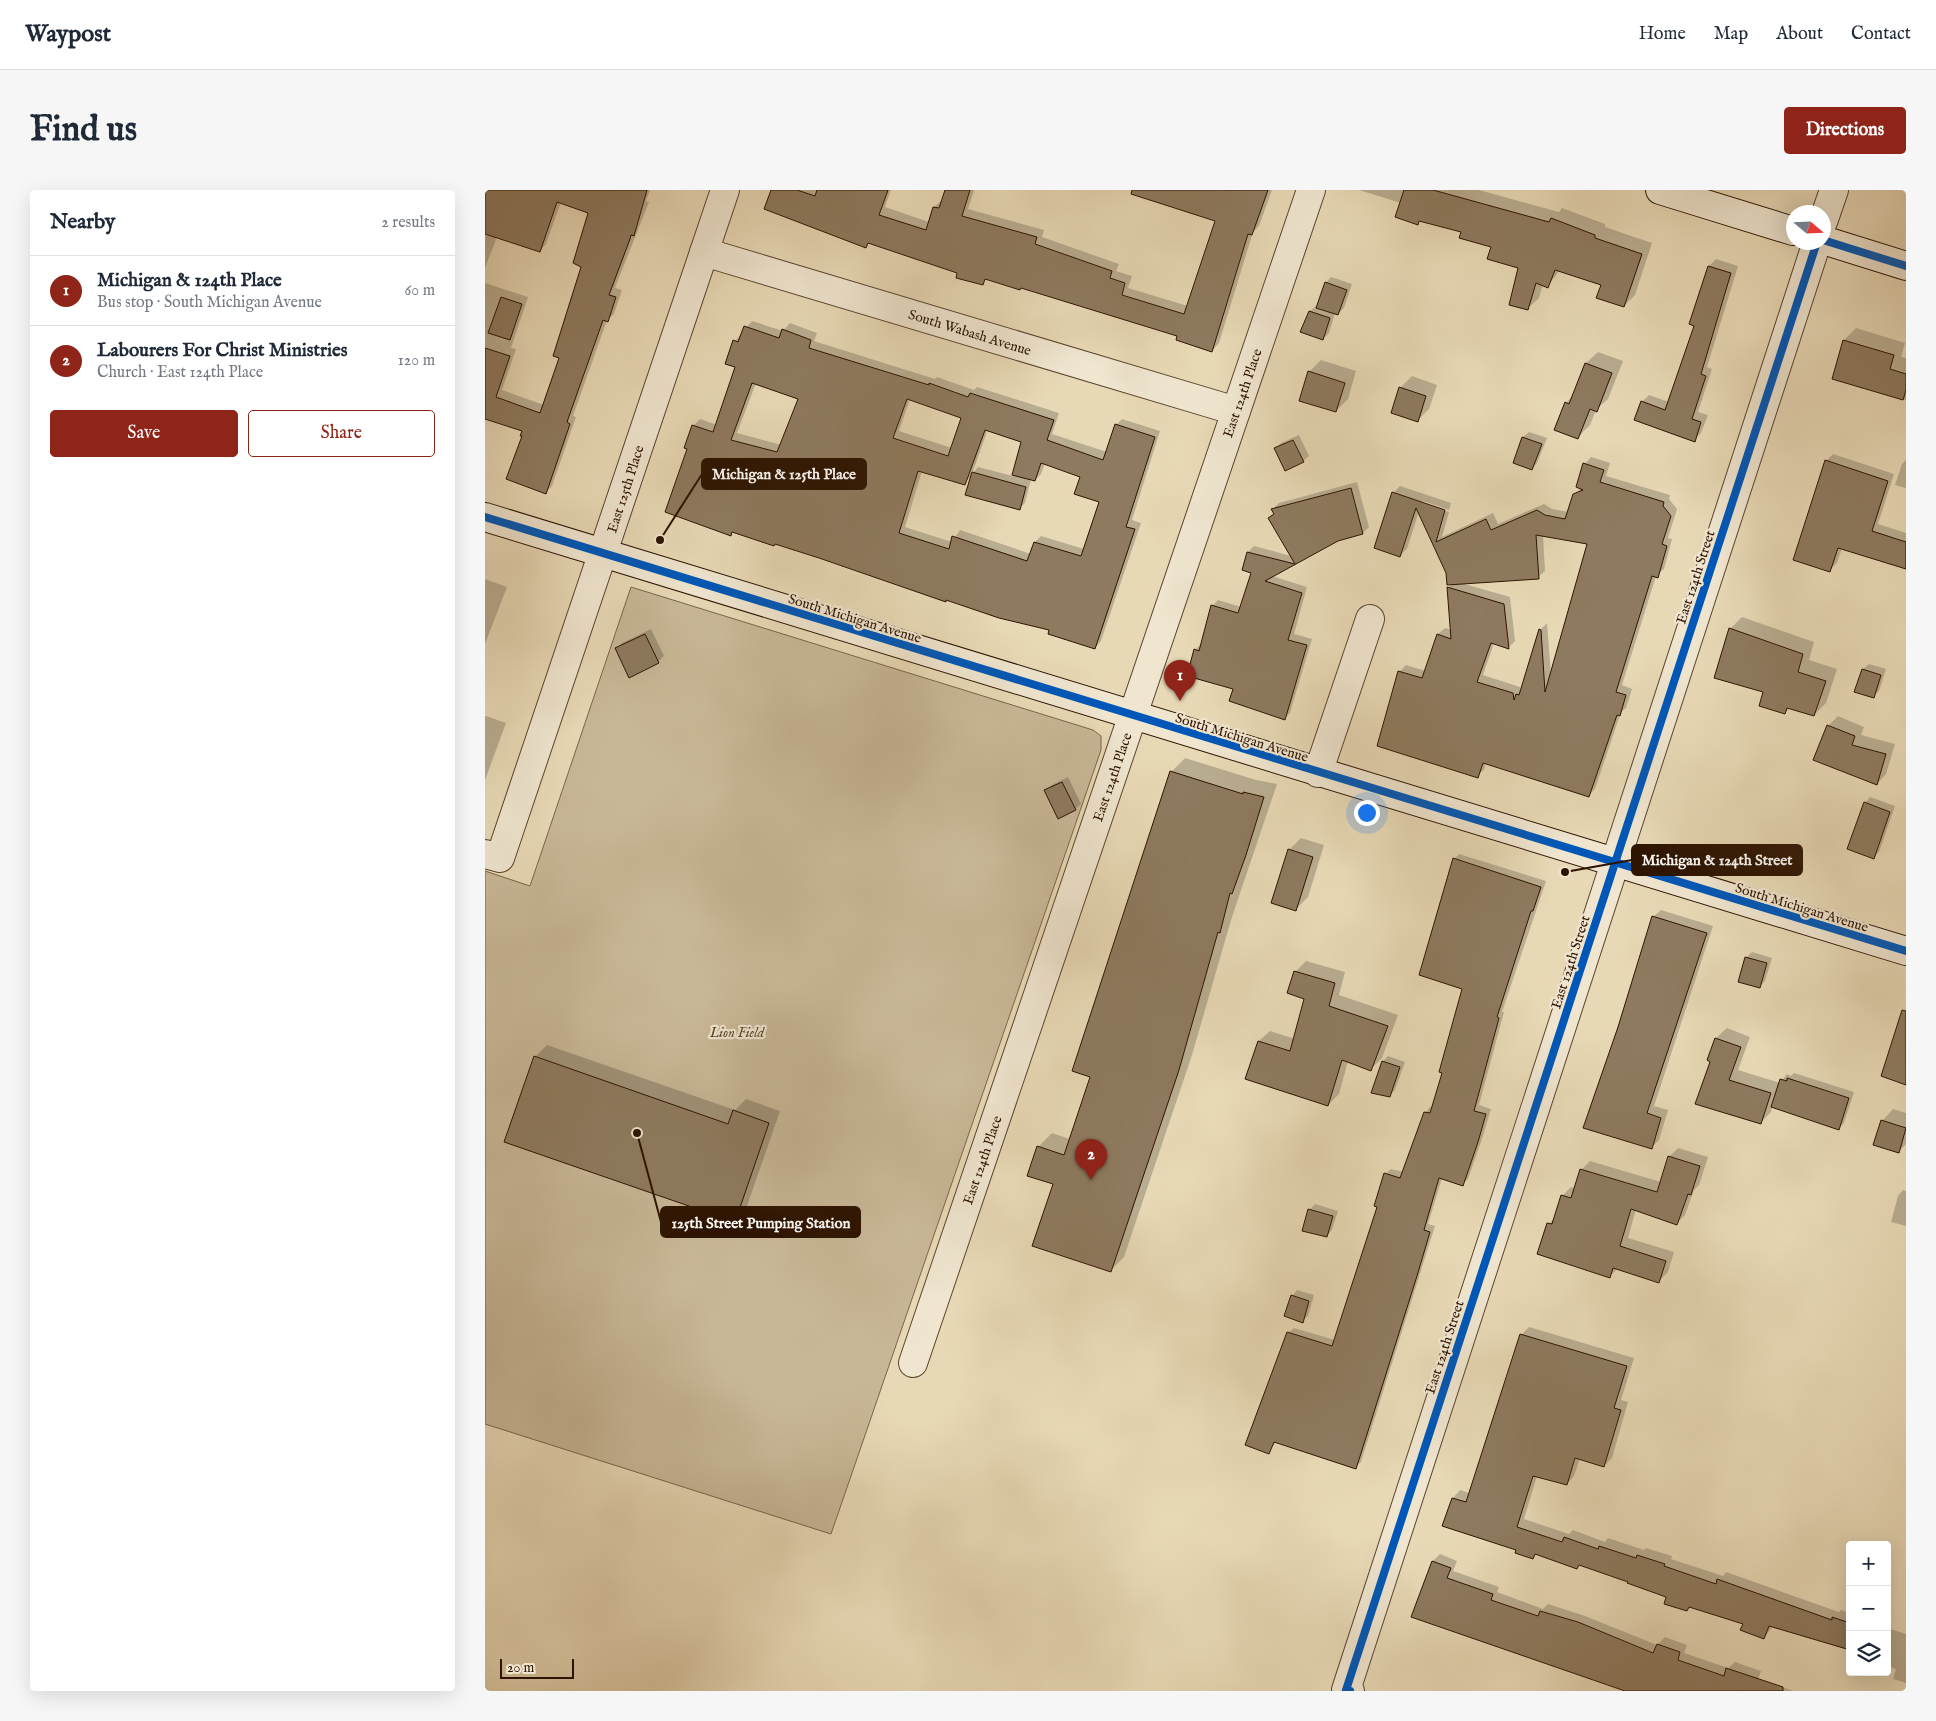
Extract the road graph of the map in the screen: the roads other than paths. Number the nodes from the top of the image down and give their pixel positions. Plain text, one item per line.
1 (725, 190) edge
2 (1311, 190) edge
3 (1660, 190) edge
4 (1834, 190) edge
5 (1829, 205) edge
6 (1786, 229) edge
7 (1831, 243) edge
8 (1814, 250) edge
9 (704, 252) junction
10 (1906, 266) edge
11 (1236, 412) junction
12 (485, 517) edge
13 (604, 554) junction
14 (1369, 619) dead end
15 (1132, 716) junction
16 (1318, 773) junction
17 (485, 854) edge
18 (1615, 863) junction
19 (1906, 951) edge
20 (913, 1363) dead end
21 (1348, 1690) edge

1 - 9 street, East 125th Place
2 - 11 street, East 124th Place
3 - 6 street
4 - 5 street
7 - 10 street
8 - 18 street, East 124th Street
9 - 11 street, South Wabash Avenue
9 - 13 street, East 125th Place
11 - 15 street, East 124th Place
12 - 13 street, South Michigan Avenue
13 - 15 street, South Michigan Avenue
13 - 17 street, East 125th Place
14 - 16 street, South Michigan Avenue
15 - 16 street, South Michigan Avenue
15 - 20 street, East 124th Place
16 - 18 street, South Michigan Avenue
18 - 19 street, South Michigan Avenue
18 - 21 street, East 124th Street

